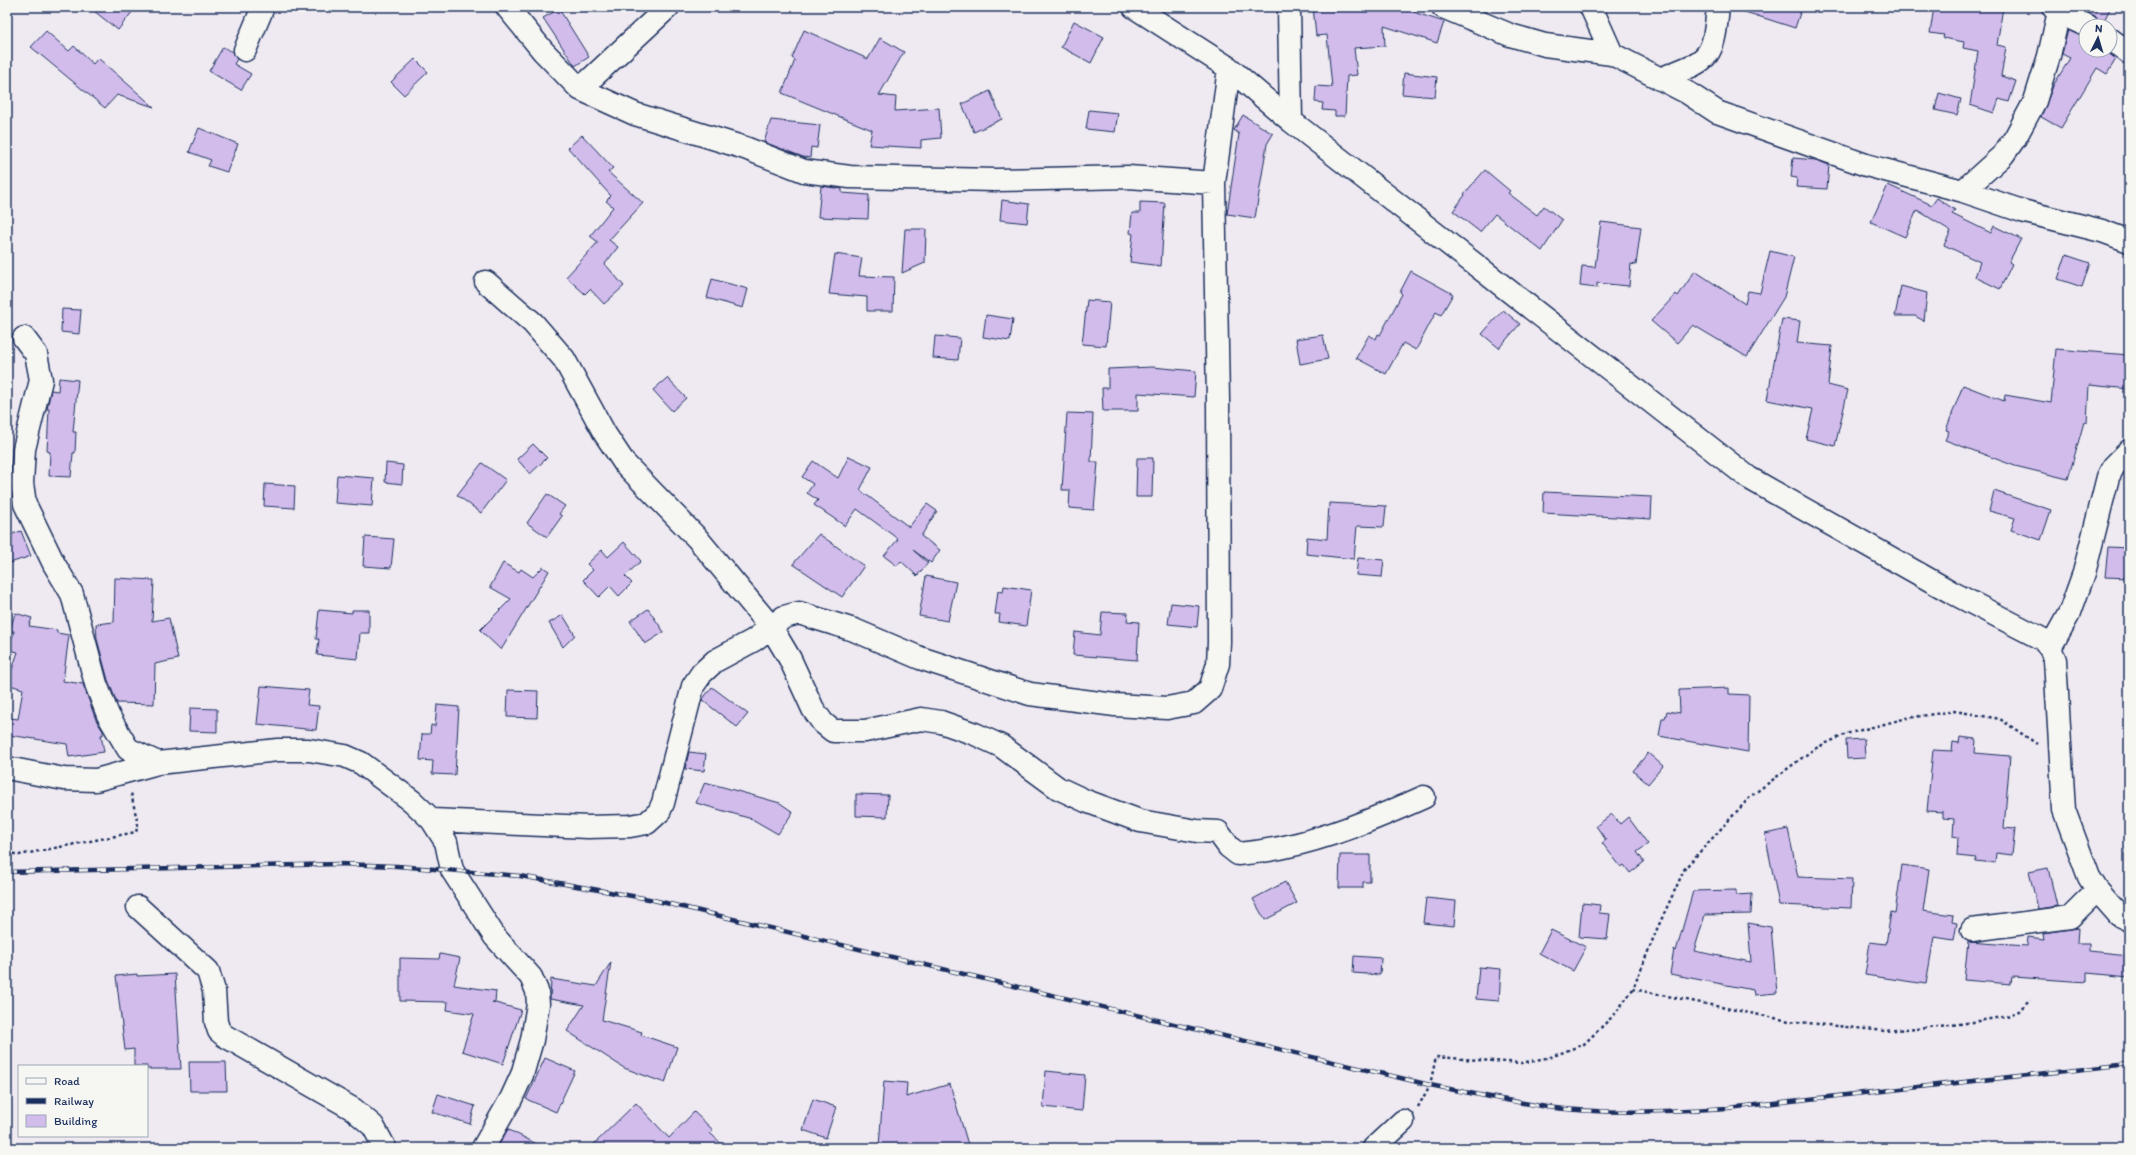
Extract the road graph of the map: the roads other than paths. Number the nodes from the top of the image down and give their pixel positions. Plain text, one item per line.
1 (263, 7) edge
2 (507, 7) edge
3 (668, 7) edge
4 (1134, 7) edge
5 (1289, 7) edge
6 (1443, 7) edge
7 (1591, 7) edge
8 (1718, 7) edge
9 (2057, 9) edge
10 (2078, 21) edge
11 (2118, 45) edge
12 (245, 50) dead end
13 (2129, 53) edge
14 (1612, 54) junction
15 (1229, 68) junction
16 (1660, 79) junction
17 (580, 89) junction
18 (1291, 121) junction
19 (1214, 183) junction
20 (1963, 191) junction
21 (2129, 241) edge
22 (486, 282) dead end
23 (24, 338) dead end
24 (2129, 451) edge
25 (771, 627) junction
26 (2050, 648) junction
27 (158, 763) junction
28 (7, 768) edge
29 (1424, 797) dead end
30 (432, 820) junction
31 (2096, 890) junction
32 (138, 907) dead end
33 (2129, 920) edge
34 (1972, 930) dead end
35 (1403, 1121) road end
36 (385, 1148) edge
37 (483, 1148) edge
38 (1374, 1148) edge

1 - 12 street
2 - 17 street
3 - 17 street
4 - 15 street
5 - 18 street
6 - 14 street
7 - 14 street
8 - 16 street
9 - 10 street
9 - 20 street
11 - 13 street
14 - 16 street
15 - 18 street
15 - 19 street
16 - 20 street
17 - 19 street
18 - 26 street
19 - 25 street
20 - 21 street
22 - 25 street
23 - 27 street
24 - 26 street
25 - 29 street
25 - 30 street
26 - 31 street
27 - 28 street
27 - 30 street
30 - 37 street
31 - 33 street
31 - 34 street
32 - 36 street
35 - 38 street

